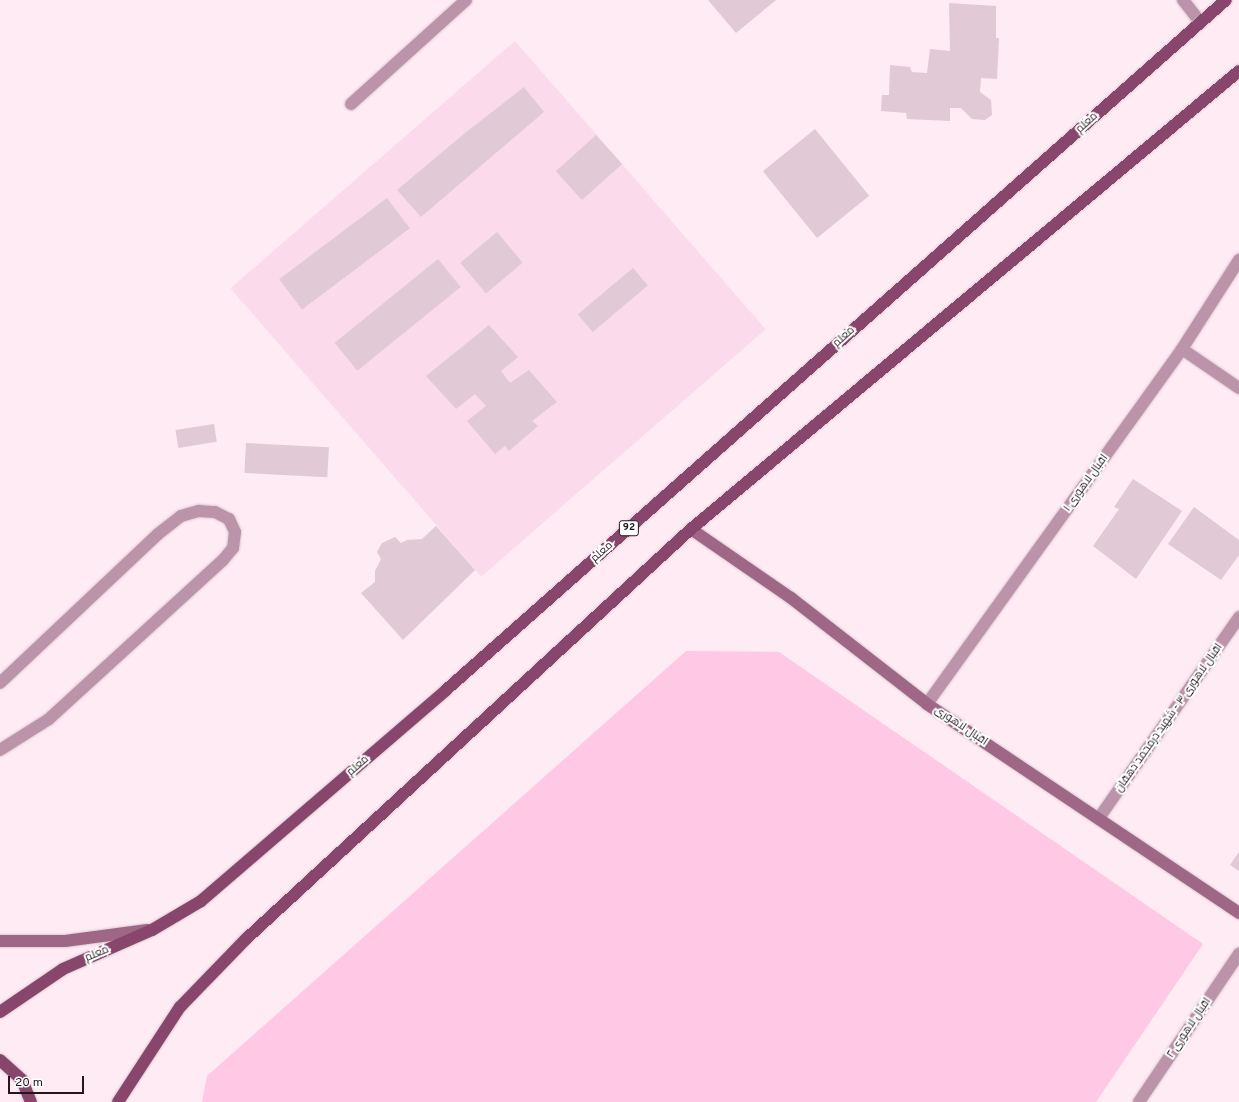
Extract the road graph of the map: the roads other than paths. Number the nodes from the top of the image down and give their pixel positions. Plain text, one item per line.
1 (466, 0) edge
2 (1183, 0) edge
3 (1226, 0) edge
4 (1200, 22) junction
5 (1239, 71) edge
6 (351, 104) dead end
7 (1239, 260) edge
8 (1182, 349) junction
9 (1239, 388) edge
10 (691, 529) junction
11 (1239, 617) edge
12 (0, 683) edge
13 (927, 704) junction
14 (0, 750) edge
15 (1099, 818) junction
16 (1239, 913) edge
17 (152, 930) junction
18 (0, 941) edge
19 (1239, 954) edge
20 (0, 1012) edge
21 (0, 1060) edge
22 (31, 1102) edge
23 (118, 1102) edge
24 (1139, 1102) edge

1 - 6 street
2 - 4 street
3 - 4 main road, معلم / 92
4 - 17 main road, معلم / 92
5 - 10 main road
7 - 8 street, اقبال لاهوری ۱
8 - 9 street
8 - 13 street, اقبال لاهوری ۱
10 - 13 street, اقبال لاهوری
10 - 23 main road
11 - 15 street, اقبال لاهوری ۳ - شهید درمحمد دهقان
12 - 14 street
13 - 15 street, اقبال لاهوری
15 - 16 street, اقبال لاهوری
17 - 18 street
17 - 20 main road, معلم / 92
19 - 24 street, اقبال لاهوری ۲
21 - 22 main road

